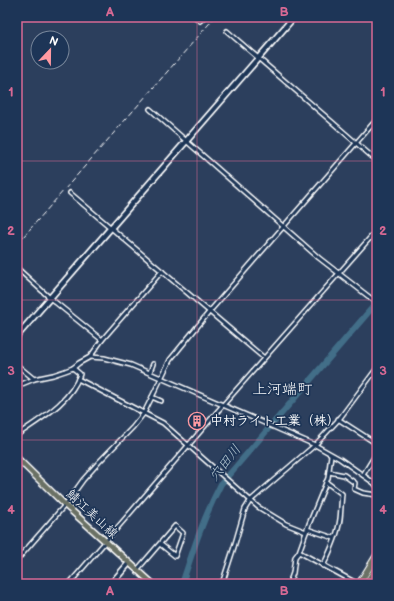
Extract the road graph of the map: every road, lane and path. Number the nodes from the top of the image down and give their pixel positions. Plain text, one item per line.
1 (195, 17) edge
2 (204, 17) edge
3 (294, 17) edge
4 (227, 31) dead end
5 (258, 58) junction
6 (150, 109) dead end
7 (377, 120) edge
8 (186, 140) junction
9 (356, 143) junction
10 (377, 161) edge
11 (70, 193) dead end
12 (283, 227) junction
13 (111, 228) junction
14 (377, 230) edge
15 (17, 268) edge
16 (162, 271) junction
17 (339, 274) junction
18 (50, 298) junction
19 (377, 303) edge
20 (210, 311) junction
21 (17, 336) edge
22 (102, 340) junction
23 (90, 357) junction
24 (264, 358) junction
25 (153, 364) dead end
26 (17, 365) edge
27 (73, 368) junction
28 (377, 368) edge
29 (150, 372) junction
30 (78, 378) junction
31 (162, 378) junction
32 (34, 379) junction
33 (17, 386) edge
34 (152, 397) junction
35 (161, 401) dead end
36 (223, 405) junction
37 (144, 413) junction
38 (338, 419) junction
39 (17, 435) edge
40 (377, 444) edge
41 (189, 445) junction
42 (315, 445) junction
43 (377, 452) edge
44 (331, 455) junction
45 (17, 458) edge
46 (329, 472) junction
47 (363, 475) junction
48 (326, 482) junction
49 (377, 487) edge
50 (377, 495) edge
51 (250, 501) junction
52 (65, 505) junction
53 (306, 531) junction
54 (334, 538) junction
55 (106, 542) junction
56 (160, 544) junction
57 (299, 552) junction
58 (377, 555) edge
59 (17, 560) edge
60 (129, 563) junction
61 (323, 566) junction
62 (377, 567) edge
63 (137, 570) junction
64 (70, 584) edge
65 (111, 584) edge
66 (153, 584) edge
67 (222, 584) edge
68 (289, 584) edge
69 (358, 584) edge
70 (366, 584) edge

1 - 2 street
3 - 5 street
4 - 5 street
5 - 8 street
5 - 9 street
6 - 8 street
7 - 9 street
8 - 12 street
8 - 13 street
9 - 10 street
9 - 12 street
11 - 13 street
12 - 17 street
12 - 20 street
13 - 16 street
13 - 18 street
14 - 17 street
15 - 18 street
16 - 20 street
16 - 22 street
17 - 19 street
17 - 24 street
18 - 21 street
18 - 22 street
20 - 24 street
20 - 31 street
22 - 23 street
23 - 27 street
23 - 29 street
24 - 36 street
25 - 29 street
26 - 32 street
27 - 30 street
27 - 32 street
28 - 38 street
29 - 31 street
30 - 37 street
30 - 39 street
31 - 34 street
31 - 36 street
32 - 33 street
34 - 35 street
34 - 37 street
36 - 41 street
36 - 42 street
37 - 41 street
37 - 52 street
38 - 40 street
38 - 42 street
41 - 51 street
41 - 55 street
42 - 44 street
42 - 51 street
43 - 47 street
44 - 46 street
44 - 47 street
45 - 52 main road, 鯖江美山線
46 - 48 street
46 - 50 street
47 - 49 street
48 - 53 street
48 - 54 street
51 - 53 street
51 - 67 street
52 - 55 main road, 鯖江美山線
52 - 59 street
53 - 54 street
53 - 57 street
54 - 61 street
55 - 60 main road, 鯖江美山線
55 - 64 street
56 - 56 street
56 - 63 street
57 - 61 street
57 - 68 street
58 - 69 highway
60 - 63 main road, 鯖江美山線
60 - 65 street
61 - 69 street
62 - 70 highway
63 - 66 main road, 鯖江美山線

